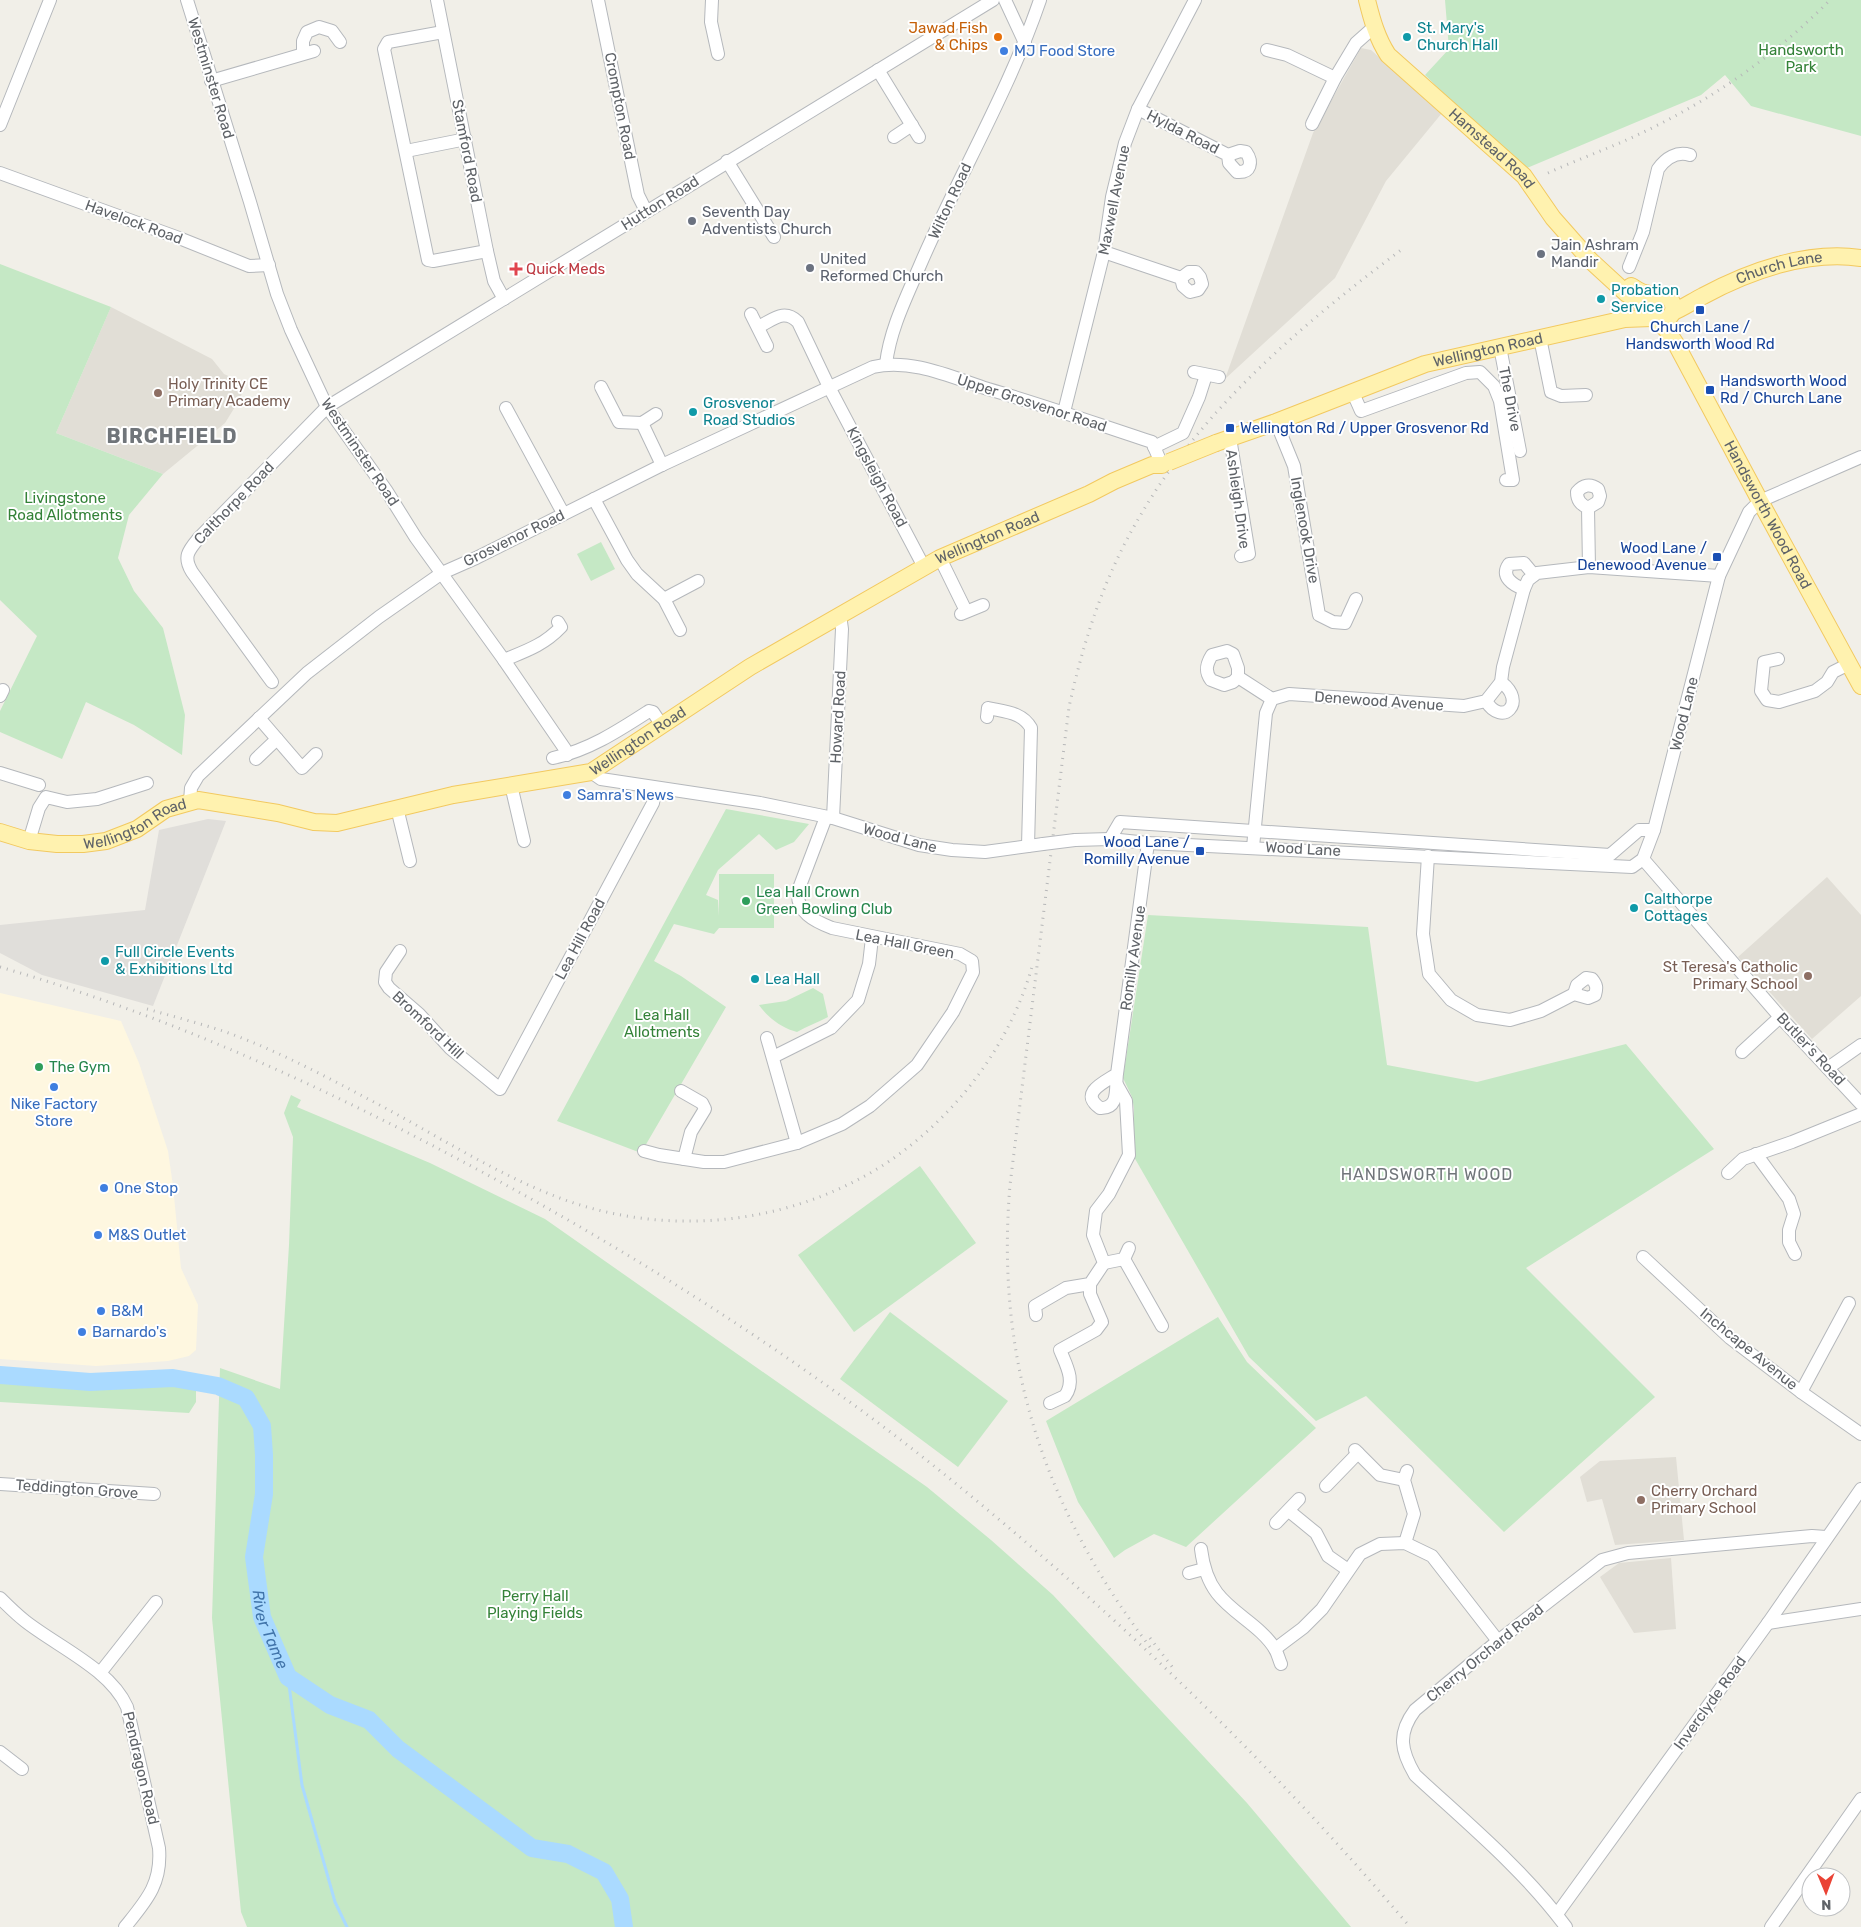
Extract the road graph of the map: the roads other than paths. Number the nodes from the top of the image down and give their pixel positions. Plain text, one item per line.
1 (50, 0) edge
2 (187, 0) edge
3 (437, 0) edge
4 (598, 0) edge
5 (712, 0) edge
6 (966, 0) edge
7 (993, 0) edge
8 (1005, 0) edge
9 (1040, 0) edge
10 (1195, 0) edge
11 (1367, 0) edge
12 (974, 11) junction
13 (1374, 27) junction
14 (443, 32) junction
15 (340, 42) dead end
16 (1025, 43) junction
17 (1267, 50) dead end
18 (718, 54) dead end
19 (878, 70) junction
20 (1335, 78) junction
21 (211, 81) junction
22 (1138, 109) junction
23 (1312, 124) dead end
24 (0, 125) edge
25 (912, 125) junction
26 (894, 137) dead end
27 (919, 137) dead end
28 (466, 139) junction
29 (406, 151) junction
30 (1228, 155) dead end
31 (1690, 155) dead end
32 (727, 162) junction
33 (0, 173) edge
34 (646, 211) junction
35 (774, 237) dead end
36 (487, 252) junction
37 (1104, 252) junction
38 (1861, 258) edge
39 (269, 265) junction
40 (1629, 267) dead end
41 (1181, 278) dead end
42 (504, 299) junction
43 (1661, 309) junction
44 (751, 314) dead end
45 (758, 328) junction
46 (1540, 338) junction
47 (767, 346) dead end
48 (1500, 347) junction
49 (886, 364) junction
50 (1219, 377) dead end
51 (601, 387) dead end
52 (829, 387) junction
53 (1353, 393) junction
54 (1586, 395) dead end
55 (327, 407) junction
56 (506, 408) dead end
57 (1064, 412) junction
58 (656, 414) dead end
59 (1276, 422) junction
60 (642, 424) junction
61 (1223, 441) junction
62 (1154, 446) junction
63 (1520, 451) dead end
64 (1861, 457) edge
65 (1166, 464) junction
66 (662, 465) junction
67 (1506, 480) dead end
68 (594, 499) junction
69 (1760, 501) junction
70 (1588, 508) dead end
71 (563, 513) junction
72 (1241, 556) dead end
73 (940, 558) junction
74 (924, 567) junction
75 (1589, 568) junction
76 (442, 573) junction
77 (1534, 575) junction
78 (1719, 576) junction
79 (698, 581) dead end
80 (1524, 589) junction
81 (664, 598) junction
82 (1356, 599) dead end
83 (983, 605) dead end
84 (840, 615) junction
85 (558, 622) dead end
86 (680, 630) dead end
87 (1778, 659) dead end
88 (504, 660) junction
89 (1849, 664) junction
90 (1238, 677) dead end
91 (272, 682) dead end
92 (1501, 682) junction
93 (1861, 686) edge
94 (1272, 699) junction
95 (1486, 701) junction
96 (986, 717) dead end
97 (259, 718) junction
98 (658, 721) dead end
99 (277, 739) junction
100 (316, 754) dead end
101 (567, 755) junction
102 (553, 758) dead end
103 (256, 759) dead end
104 (591, 772) junction
105 (0, 773) edge
106 (147, 783) dead end
107 (511, 785) junction
108 (39, 786) dead end
109 (656, 788) junction
110 (187, 798) junction
111 (397, 808) junction
112 (830, 818) junction
113 (1654, 830) junction
114 (1254, 831) junction
115 (0, 832) edge
116 (1110, 839) junction
117 (29, 841) junction
118 (524, 841) dead end
119 (1148, 843) junction
120 (1028, 846) junction
121 (1253, 847) junction
122 (1428, 856) junction
123 (1643, 859) junction
124 (410, 861) dead end
125 (872, 938) junction
126 (400, 951) dead end
127 (1574, 994) dead end
128 (1780, 1017) junction
129 (767, 1038) dead end
130 (1861, 1045) edge
131 (1742, 1052) dead end
132 (773, 1056) junction
133 (1828, 1068) junction
134 (500, 1089) joint
135 (681, 1090) dead end
136 (1861, 1104) edge
137 (1861, 1114) edge
138 (798, 1143) junction
139 (644, 1151) dead end
140 (1756, 1154) junction
141 (684, 1159) junction
142 (1728, 1173) dead end
143 (1795, 1254) dead end
144 (1643, 1257) dead end
145 (1104, 1264) junction
146 (1090, 1284) junction
147 (1849, 1303) dead end
148 (1036, 1316) dead end
149 (1162, 1326) dead end
150 (1801, 1392) junction
151 (1050, 1403) dead end
152 (1861, 1434) edge
153 (0, 1484) edge
154 (1326, 1486) dead end
155 (1861, 1489) edge
156 (154, 1494) dead end
157 (1299, 1499) dead end
158 (1289, 1511) junction
159 (1276, 1523) dead end
160 (1826, 1537) junction
161 (1405, 1543) junction
162 (1201, 1549) dead end
163 (1204, 1569) junction
164 (1348, 1570) junction
165 (1189, 1573) dead end
166 (0, 1598) edge
167 (156, 1602) dead end
168 (1861, 1609) edge
169 (1768, 1624) junction
170 (1498, 1641) junction
171 (1276, 1650) junction
172 (1281, 1664) dead end
173 (100, 1674) junction
174 (0, 1752) edge
175 (22, 1769) dead end
176 (1861, 1799) edge
177 (1557, 1914) junction
178 (124, 1927) edge
179 (1566, 1927) edge
180 (1771, 1927) edge

1 - 24 street
2 - 21 street, Westminster Road
3 - 14 street, Stamford Road
4 - 34 street, Crompton Road
5 - 18 street
6 - 12 street
7 - 12 street, Hutton Road
8 - 16 street
9 - 16 street, Wilton Road
10 - 22 street, Maxwell Avenue
11 - 13 main road, Hamstead Road
12 - 19 street, Hutton Road
13 - 20 street
13 - 43 main road, Hamstead Road
14 - 28 street, Stamford Road
14 - 29 street
15 - 21 street
16 - 49 street, Wilton Road
17 - 20 street
19 - 25 street
19 - 32 street, Hutton Road
20 - 23 street
21 - 39 street, Westminster Road
22 - 30 street, Hylda Road
22 - 37 street, Maxwell Avenue
25 - 26 street
25 - 27 street
28 - 29 street
28 - 36 street, Stamford Road
29 - 36 street
31 - 40 street
32 - 34 street, Hutton Road
32 - 35 street
33 - 39 street, Havelock Road
34 - 42 street, Hutton Road
36 - 42 street, Stamford Road
37 - 41 street
37 - 57 street, Maxwell Avenue
38 - 43 main road, Church Lane
39 - 55 street, Westminster Road
42 - 55 street, Hutton Road
43 - 46 main road, Wellington Road
43 - 69 main road, Handsworth Wood Road
44 - 45 street
45 - 47 street
45 - 52 street, Kingsleigh Road
46 - 48 main road, Wellington Road
46 - 54 street
48 - 53 main road, Wellington Road
48 - 63 street, The Drive
49 - 52 street, Grosvenor Road
49 - 57 street, Upper Grosvenor Road
50 - 62 street
51 - 60 street
52 - 66 street, Grosvenor Road
52 - 74 street, Kingsleigh Road
53 - 59 main road, Wellington Road
53 - 67 street, Wellington Road
55 - 76 street, Westminster Road
55 - 91 street, Calthorpe Road
56 - 71 street
57 - 62 street, Upper Grosvenor Road
58 - 60 street
59 - 61 main road, Wellington Road
59 - 82 street, Inglenook Drive
60 - 66 street
61 - 65 main road, Wellington Road, bridge
61 - 72 street, Ashleigh Drive
62 - 65 street
64 - 69 street
65 - 73 main road, Wellington Road
66 - 68 street, Grosvenor Road
68 - 71 street, Grosvenor Road
68 - 81 street
69 - 78 street, Wood Lane
69 - 89 main road, Handsworth Wood Road
70 - 75 street
71 - 76 street, Grosvenor Road
73 - 74 main road, Wellington Road
73 - 83 street
74 - 84 main road, Wellington Road
75 - 77 street
75 - 78 street
76 - 88 street, Westminster Road
76 - 97 street, Grosvenor Road
77 - 80 street
77 - 80 street
78 - 113 street, Wood Lane
79 - 81 street
80 - 92 street
81 - 86 street
84 - 104 main road, Wellington Road
84 - 112 street, Howard Road
85 - 88 street
87 - 89 street
88 - 101 street, Westminster Road
89 - 93 main road, Handsworth Wood Road
90 - 94 street
92 - 95 street
92 - 95 street
94 - 95 street, Denewood Avenue
94 - 114 street
96 - 120 street
97 - 99 street
97 - 110 street, Grosvenor Road
98 - 101 street
99 - 100 street
99 - 103 street
101 - 102 street
104 - 107 main road, Wellington Road
104 - 109 street, Wood Lane
105 - 108 street
106 - 117 street
107 - 111 main road, Wellington Road
107 - 118 street
109 - 112 street, Wood Lane
109 - 134 street, Lea Hill Road
110 - 111 main road, Wellington Road
110 - 117 main road, Wellington Road
111 - 124 street
112 - 120 street, Wood Lane
112 - 125 street, Lea Hall Green
113 - 114 street
113 - 123 street, Wood Lane
114 - 116 street
114 - 121 street
115 - 117 main road, Wellington Road
116 - 119 street, Wood Lane
116 - 120 street, Wood Lane, bridge
119 - 121 street, Wood Lane
119 - 145 street, Romilly Avenue
121 - 122 street, Wood Lane
122 - 123 street, Wood Lane
122 - 127 street
123 - 128 street, Butler's Road
125 - 132 street
125 - 138 street, Lea Hall Green
126 - 134 street, Bromford Hill
128 - 131 street
128 - 133 street, Butler's Road
129 - 132 street
130 - 133 street
132 - 138 street
133 - 136 street, Butler's Road
135 - 141 street
137 - 140 street
138 - 141 street, Lea Hall Green
139 - 141 street, Lea Hall Green
140 - 142 street
140 - 143 street
144 - 150 street, Inchcape Avenue
145 - 146 street
145 - 149 street
146 - 148 street
146 - 151 street
147 - 150 street
150 - 152 street, Inchcape Avenue
153 - 156 street, Teddington Grove
154 - 161 street
155 - 160 street, Inverclyde Road
157 - 158 street
158 - 159 street
158 - 164 street
160 - 169 street, Inverclyde Road
160 - 170 street, Cherry Orchard Road
161 - 164 street
161 - 170 street
162 - 163 street
163 - 165 street
163 - 171 street
164 - 171 street
166 - 173 street, Pendragon Road
167 - 173 street
168 - 169 street
169 - 177 street, Inverclyde Road
170 - 177 street, Cherry Orchard Road
171 - 172 street
173 - 178 street, Pendragon Road
174 - 175 street
176 - 180 street
177 - 179 street, Cherry Orchard Road

